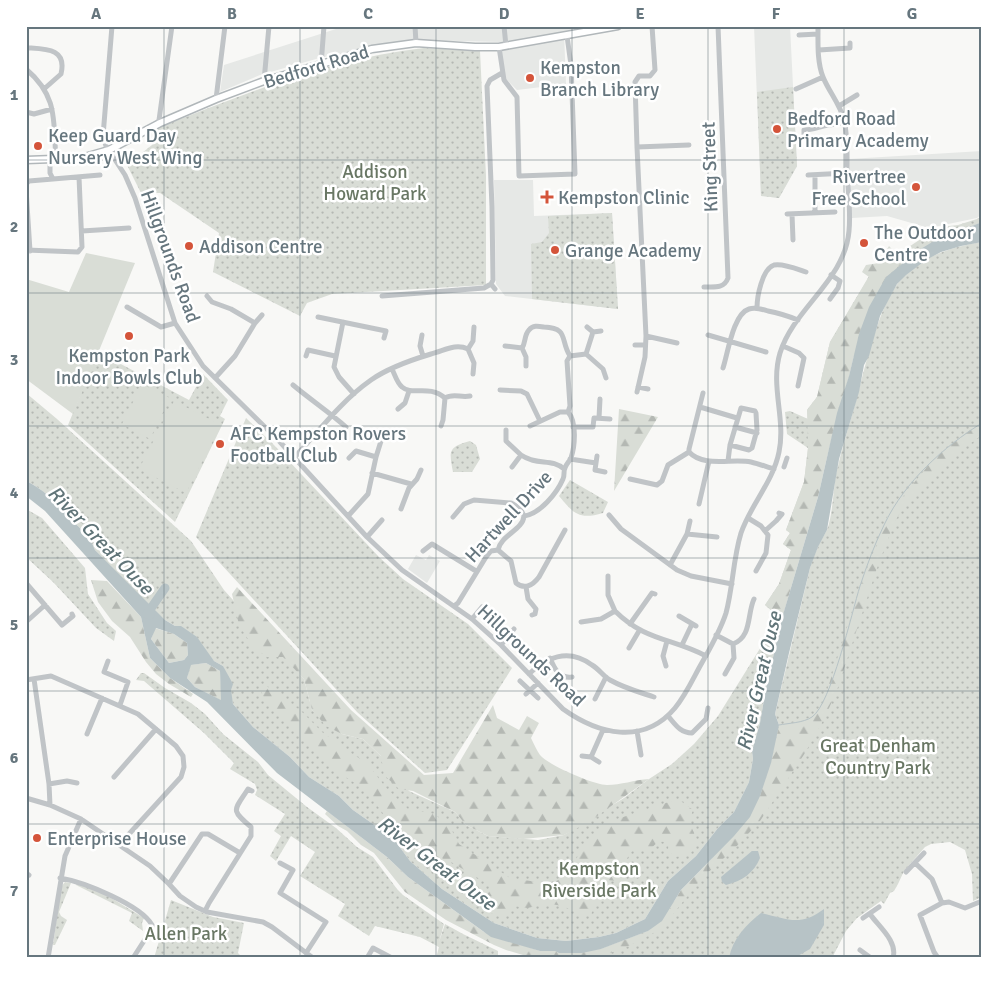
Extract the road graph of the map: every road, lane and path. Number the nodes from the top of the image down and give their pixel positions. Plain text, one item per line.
1 (112, 26) edge
2 (172, 26) edge
3 (225, 26) edge
4 (269, 26) edge
5 (324, 26) edge
6 (415, 26) edge
7 (504, 26) edge
8 (618, 26) edge
9 (652, 26) edge
10 (718, 26) edge
11 (818, 26) edge
12 (591, 29) edge
13 (818, 34) junction
14 (799, 35) dead end
15 (567, 36) junction
16 (416, 43) junction
17 (850, 44) dead end
18 (502, 46) junction
19 (29, 48) dead end
20 (819, 50) junction
21 (320, 65) junction
22 (26, 69) edge
23 (502, 73) junction
24 (823, 77) junction
25 (264, 82) junction
26 (44, 89) junction
27 (796, 89) dead end
28 (857, 95) dead end
29 (216, 99) junction
30 (839, 106) junction
31 (52, 109) junction
32 (26, 112) edge
33 (845, 122) junction
34 (160, 123) junction
35 (804, 134) dead end
36 (689, 145) dead end
37 (636, 147) junction
38 (109, 150) junction
39 (26, 160) edge
40 (53, 160) junction
41 (847, 173) junction
42 (100, 175) dead end
43 (79, 177) junction
44 (53, 178) junction
45 (26, 184) edge
46 (26, 189) edge
47 (835, 212) dead end
48 (815, 213) junction
49 (129, 228) dead end
50 (82, 231) junction
51 (793, 240) dead end
52 (28, 250) edge
53 (806, 272) dead end
54 (831, 275) junction
55 (491, 284) junction
56 (704, 287) dead end
57 (495, 289) dead end
58 (831, 295) dead end
59 (207, 296) dead end
60 (382, 296) dead end
61 (128, 307) dead end
62 (757, 308) junction
63 (262, 315) dead end
64 (318, 317) dead end
65 (798, 320) junction
66 (175, 322) junction
67 (342, 322) junction
68 (255, 323) junction
69 (474, 327) dead end
70 (587, 327) dead end
71 (601, 331) dead end
72 (593, 332) junction
73 (422, 334) dead end
74 (708, 335) dead end
75 (646, 336) junction
76 (384, 338) dead end
77 (731, 342) junction
78 (677, 343) dead end
79 (635, 345) dead end
80 (505, 346) dead end
81 (645, 346) junction
82 (783, 346) junction
83 (522, 348) junction
84 (468, 349) junction
85 (766, 352) dead end
86 (586, 354) junction
87 (306, 356) dead end
88 (335, 356) junction
89 (423, 356) junction
90 (570, 356) junction
91 (526, 366) dead end
92 (724, 368) dead end
93 (392, 369) junction
94 (473, 374) dead end
95 (215, 378) junction
96 (606, 378) dead end
97 (293, 386) dead end
98 (798, 386) dead end
99 (648, 389) dead end
100 (500, 390) dead end
101 (409, 391) junction
102 (703, 392) dead end
103 (354, 394) junction
104 (470, 396) dead end
105 (445, 398) junction
106 (600, 399) dead end
107 (700, 406) junction
108 (402, 409) dead end
109 (568, 412) junction
110 (333, 416) junction
111 (599, 418) junction
112 (738, 418) junction
113 (610, 419) dead end
114 (540, 421) junction
115 (440, 426) dead end
116 (530, 426) dead end
117 (346, 427) dead end
118 (573, 427) junction
119 (735, 427) junction
120 (506, 430) dead end
121 (756, 433) junction
122 (381, 440) dead end
123 (730, 445) junction
124 (689, 452) junction
125 (521, 455) junction
126 (376, 457) junction
127 (294, 458) junction
128 (349, 458) dead end
129 (570, 459) junction
130 (709, 461) junction
131 (728, 461) junction
132 (777, 461) junction
133 (785, 463) dead end
134 (512, 467) dead end
135 (564, 469) junction
136 (774, 469) junction
137 (420, 470) dead end
138 (606, 472) dead end
139 (372, 473) junction
140 (630, 478) dead end
141 (411, 484) junction
142 (699, 504) dead end
143 (402, 509) dead end
144 (458, 511) junction
145 (782, 513) dead end
146 (348, 515) junction
147 (609, 515) dead end
148 (463, 516) dead end
149 (524, 516) junction
150 (453, 517) dead end
151 (748, 518) junction
152 (382, 520) dead end
153 (690, 521) dead end
154 (564, 530) dead end
155 (766, 530) junction
156 (687, 534) junction
157 (367, 537) junction
158 (717, 538) dead end
159 (498, 550) junction
160 (423, 551) dead end
161 (670, 565) junction
162 (759, 569) dead end
163 (476, 571) junction
164 (608, 576) dead end
165 (26, 584) edge
166 (732, 584) junction
167 (526, 587) junction
168 (654, 594) dead end
169 (754, 601) dead end
170 (45, 606) junction
171 (454, 606) junction
172 (482, 608) dead end
173 (615, 611) junction
174 (72, 614) dead end
175 (532, 615) dead end
176 (679, 616) dead end
177 (472, 619) junction
178 (26, 622) edge
179 (581, 622) dead end
180 (630, 624) junction
181 (514, 629) dead end
182 (639, 631) junction
183 (716, 635) junction
184 (667, 641) junction
185 (733, 644) junction
186 (501, 645) junction
187 (682, 645) junction
188 (629, 648) dead end
189 (706, 656) junction
190 (550, 658) junction
191 (108, 661) dead end
192 (666, 666) dead end
193 (728, 671) dead end
194 (529, 674) junction
195 (606, 678) junction
196 (34, 679) junction
197 (570, 679) dead end
198 (26, 680) edge
199 (520, 680) dead end
200 (538, 683) junction
201 (528, 692) junction
202 (654, 697) dead end
203 (102, 698) junction
204 (538, 698) dead end
205 (594, 699) dead end
206 (120, 705) junction
207 (708, 708) dead end
208 (668, 716) junction
209 (156, 729) junction
210 (603, 730) junction
211 (637, 731) junction
212 (87, 734) dead end
213 (642, 752) dead end
214 (582, 756) dead end
215 (591, 757) junction
216 (599, 762) dead end
217 (114, 776) dead end
218 (49, 784) junction
219 (77, 784) dead end
220 (250, 788) dead end
221 (26, 798) edge
222 (50, 805) junction
223 (81, 819) junction
224 (119, 845) junction
225 (240, 853) junction
226 (924, 853) dead end
227 (280, 862) dead end
228 (915, 863) junction
229 (906, 872) dead end
230 (60, 878) junction
231 (169, 884) junction
232 (982, 901) edge
233 (942, 903) junction
234 (879, 907) dead end
235 (205, 911) junction
236 (870, 914) junction
237 (863, 918) dead end
238 (860, 950) dead end
239 (306, 953) junction
240 (48, 958) edge
241 (134, 958) edge
242 (313, 958) edge
243 (367, 958) edge
244 (392, 958) edge
245 (871, 958) edge
246 (893, 958) edge
247 (938, 958) edge

1 - 38 street
2 - 34 street
3 - 29 street
4 - 25 street
5 - 21 street
6 - 16 street
7 - 18 street
8 - 12 main road, Bedford Road
9 - 37 street
10 - 56 street, King Street
11 - 13 street, Hillgrounds Road
12 - 15 main road, Bedford Road
13 - 14 street
13 - 20 street, Hillgrounds Road
15 - 18 main road, Bedford Road
15 - 23 street
16 - 18 main road, Bedford Road
16 - 21 main road, Bedford Road
17 - 20 street
18 - 23 street
19 - 26 street
20 - 24 street, Hillgrounds Road
21 - 25 main road, Bedford Road
22 - 26 street
23 - 55 street
24 - 27 street
24 - 30 street, Hillgrounds Road
25 - 29 main road, Bedford Road
26 - 31 street
28 - 30 street
29 - 34 main road, Bedford Road
30 - 33 street, Hillgrounds Road
31 - 32 street
31 - 40 street
33 - 35 street
33 - 41 street, Hillgrounds Road
34 - 38 main road, Bedford Road
36 - 37 street
37 - 75 street
38 - 40 main road, Bedford Road
38 - 66 street, Hillgrounds Road
39 - 40 main road, Bedford Road
40 - 44 street
41 - 48 street
41 - 54 street, Hillgrounds Road
42 - 43 street
43 - 44 street
43 - 50 street
44 - 45 street
46 - 52 street
47 - 48 street
48 - 51 street
49 - 50 street
50 - 52 street
53 - 62 street
54 - 58 street
54 - 65 street, Hillgrounds Road
55 - 57 street
55 - 60 street
59 - 68 street
61 - 66 street
62 - 65 street
62 - 77 street
63 - 68 street
64 - 67 street
65 - 82 street, Hillgrounds Road
66 - 95 street, Hillgrounds Road
67 - 76 street
67 - 88 street
68 - 95 street
69 - 84 street
70 - 72 street
71 - 72 street
72 - 86 street
73 - 89 street
74 - 77 street
75 - 78 street
75 - 81 street
77 - 85 street
77 - 92 street
79 - 81 street
80 - 83 street
81 - 99 street
82 - 98 street
82 - 132 street, Hillgrounds Road
83 - 90 street
83 - 91 street
84 - 89 street
84 - 94 street
86 - 90 street
86 - 96 street
87 - 88 street
88 - 103 street
89 - 93 street
90 - 109 street, Hartwell Drive
93 - 101 street
93 - 103 street
95 - 127 street, Hillgrounds Road
97 - 110 street
100 - 114 street
101 - 105 street
101 - 108 street
102 - 107 street
103 - 110 street
104 - 105 street
105 - 115 street
106 - 111 street
107 - 112 street
107 - 124 street
109 - 114 street
109 - 118 street, Hartwell Drive
110 - 117 street
110 - 127 street
111 - 113 street
111 - 118 street
112 - 119 street
112 - 121 street
114 - 116 street
118 - 129 street, Hartwell Drive
119 - 121 street
119 - 123 street
120 - 125 street
121 - 123 street
122 - 126 street
123 - 131 street
124 - 130 street
124 - 140 street
125 - 134 street
125 - 135 street
126 - 128 street
126 - 139 street
127 - 146 street, Hillgrounds Road
129 - 135 street, Hartwell Drive
129 - 138 street
130 - 131 street
130 - 142 street
131 - 136 street
132 - 133 street
132 - 136 street, Hillgrounds Road
135 - 149 street, Hartwell Drive
136 - 151 street, Hillgrounds Road
137 - 141 street
139 - 141 street
139 - 146 street
141 - 143 street
144 - 148 street
144 - 149 street
144 - 150 street
145 - 155 street
146 - 157 street, Hillgrounds Road
147 - 161 street
149 - 159 street, Hartwell Drive
151 - 155 street
151 - 166 street, Hillgrounds Road
152 - 157 street
153 - 156 street
154 - 167 street
155 - 162 street
156 - 158 street
156 - 161 street
157 - 171 street, Hillgrounds Road
159 - 163 street, Hartwell Drive
159 - 167 street
160 - 163 street
161 - 166 street
163 - 171 street, Hartwell Drive
164 - 173 street
165 - 170 street
166 - 183 street, Hillgrounds Road
167 - 175 street
168 - 180 street
169 - 185 street
170 - 174 street
170 - 178 street
171 - 177 street, Hillgrounds Road
172 - 177 street
173 - 179 street
173 - 180 street
176 - 187 street
177 - 186 street, Hillgrounds Road
180 - 182 street
181 - 186 street
182 - 184 street
182 - 188 street
183 - 185 street
183 - 189 street, Hillgrounds Road
184 - 187 street
184 - 192 street
185 - 193 street
186 - 194 street, Hillgrounds Road
187 - 189 street
189 - 208 street, Hillgrounds Road
190 - 194 street
190 - 195 street
190 - 197 street
191 - 206 street
194 - 200 street, Hillgrounds Road
195 - 202 street
195 - 205 street
196 - 198 street
196 - 203 street
196 - 218 street
199 - 201 street
200 - 201 street
200 - 210 street, Hillgrounds Road
201 - 204 street
203 - 206 street
203 - 212 street
206 - 209 street
207 - 208 street
208 - 211 street, Hillgrounds Road
209 - 217 street
209 - 224 street
210 - 211 street, Hillgrounds Road
210 - 215 street
211 - 213 street
214 - 215 street
215 - 216 street
218 - 219 street
218 - 222 street
220 - 225 street
221 - 222 street
222 - 223 street
223 - 224 street
223 - 230 street
224 - 231 street
225 - 231 street
225 - 235 street
226 - 228 street
227 - 239 street
228 - 229 street
228 - 233 street
230 - 240 street
230 - 241 street
231 - 235 street
232 - 233 street
233 - 247 street
234 - 236 street
235 - 239 street
236 - 237 street
236 - 246 street
238 - 245 street
239 - 242 street
243 - 244 street

